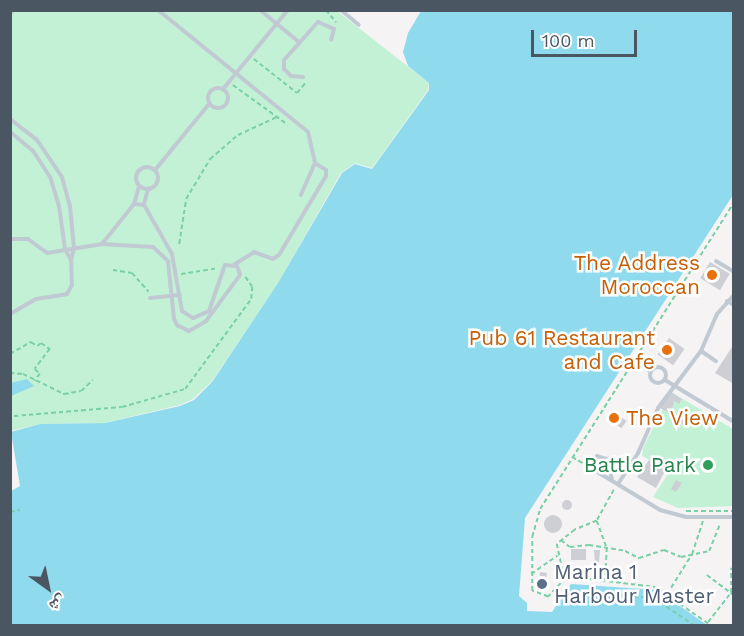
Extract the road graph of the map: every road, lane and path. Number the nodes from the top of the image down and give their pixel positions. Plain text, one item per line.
1 (13, 10) edge
2 (158, 10) edge
3 (260, 10) edge
4 (288, 10) edge
5 (326, 10) edge
6 (341, 10) edge
7 (10, 15) edge
8 (277, 24) junction
9 (359, 25) dead end
10 (332, 28) junction
11 (332, 40) dead end
12 (299, 42) junction
13 (250, 57) junction
14 (235, 75) junction
15 (303, 77) dead end
16 (229, 82) junction
17 (306, 82) dead end
18 (223, 89) junction
19 (209, 104) junction
20 (277, 117) junction
21 (10, 119) edge
22 (288, 125) dead end
23 (10, 132) edge
24 (315, 163) junction
25 (154, 170) junction
26 (139, 185) junction
27 (148, 189) junction
28 (301, 195) dead end
29 (734, 202) edge
30 (134, 204) junction
31 (144, 205) junction
32 (10, 239) edge
33 (102, 244) junction
34 (179, 244) dead end
35 (74, 248) junction
36 (65, 249) junction
37 (71, 260) junction
38 (716, 261) dead end
39 (235, 264) junction
40 (225, 265) junction
41 (113, 270) dead end
42 (240, 271) junction
43 (734, 272) edge
44 (177, 274) junction
45 (180, 295) junction
46 (734, 295) edge
47 (173, 296) junction
48 (152, 298) joint
49 (727, 301) junction
50 (734, 305) edge
51 (10, 314) edge
52 (701, 351) junction
53 (10, 354) edge
54 (633, 361) junction
55 (716, 361) dead end
56 (650, 372) junction
57 (10, 373) edge
58 (93, 380) dead end
59 (666, 380) junction
60 (35, 381) junction
61 (674, 385) junction
62 (14, 416) dead end
63 (734, 422) edge
64 (573, 457) junction
65 (595, 470) junction
66 (612, 479) junction
67 (618, 484) junction
68 (20, 510) dead end
69 (678, 511) dead end
70 (734, 511) edge
71 (10, 512) edge
72 (723, 517) junction
73 (734, 517) edge
74 (704, 518) junction
75 (597, 521) junction
76 (561, 540) junction
77 (608, 548) junction
78 (692, 555) junction
79 (558, 556) junction
80 (731, 568) dead end
81 (530, 574) junction
82 (707, 575) dead end
83 (566, 578) junction
84 (605, 583) junction
85 (574, 592) dead end
86 (732, 594) edge
87 (667, 595) junction
88 (708, 622) junction
89 (695, 626) edge
90 (712, 626) edge

1 - 7 lane
2 - 14 lane
3 - 8 lane
4 - 8 lane
5 - 10 path
6 - 9 lane
8 - 12 lane
8 - 13 lane
10 - 11 lane
10 - 12 lane
12 - 15 lane
13 - 14 lane
13 - 17 path
14 - 16 lane
14 - 24 lane
16 - 18 lane
16 - 20 path
18 - 19 lane
18 - 19 lane
19 - 25 lane
20 - 22 path
20 - 34 path
21 - 35 lane
23 - 36 lane
24 - 28 lane
24 - 39 lane
25 - 26 lane
25 - 27 lane
26 - 27 lane
26 - 30 lane
27 - 31 lane
29 - 54 path
30 - 31 lane
30 - 33 lane
31 - 44 lane
32 - 36 lane
33 - 35 lane
33 - 47 lane
35 - 36 lane
35 - 37 lane
36 - 37 lane
37 - 51 lane
38 - 43 lane
39 - 40 lane
39 - 42 lane
40 - 44 path
40 - 45 lane
41 - 48 path
42 - 47 lane
42 - 62 path
44 - 45 lane
45 - 47 lane
46 - 49 lane
47 - 48 lane
49 - 50 lane
49 - 52 lane
52 - 55 lane
52 - 61 lane
53 - 60 path
54 - 56 path
54 - 64 path
56 - 59 lane
56 - 59 lane
57 - 60 path
58 - 60 path
59 - 61 lane
61 - 63 lane
61 - 67 lane
64 - 65 path
64 - 81 path
65 - 66 lane
65 - 66 lane
66 - 67 lane
67 - 74 lane
67 - 75 path
68 - 71 path
69 - 70 path
72 - 73 lane
72 - 74 lane
72 - 78 path
74 - 78 path
75 - 76 path
75 - 77 path
76 - 77 path
76 - 79 path
77 - 78 path
77 - 84 path
78 - 87 path
79 - 81 path
79 - 83 path
80 - 86 path
81 - 83 path
82 - 86 path
83 - 84 path
84 - 87 path
85 - 89 path
86 - 88 path
87 - 88 path
88 - 90 path

